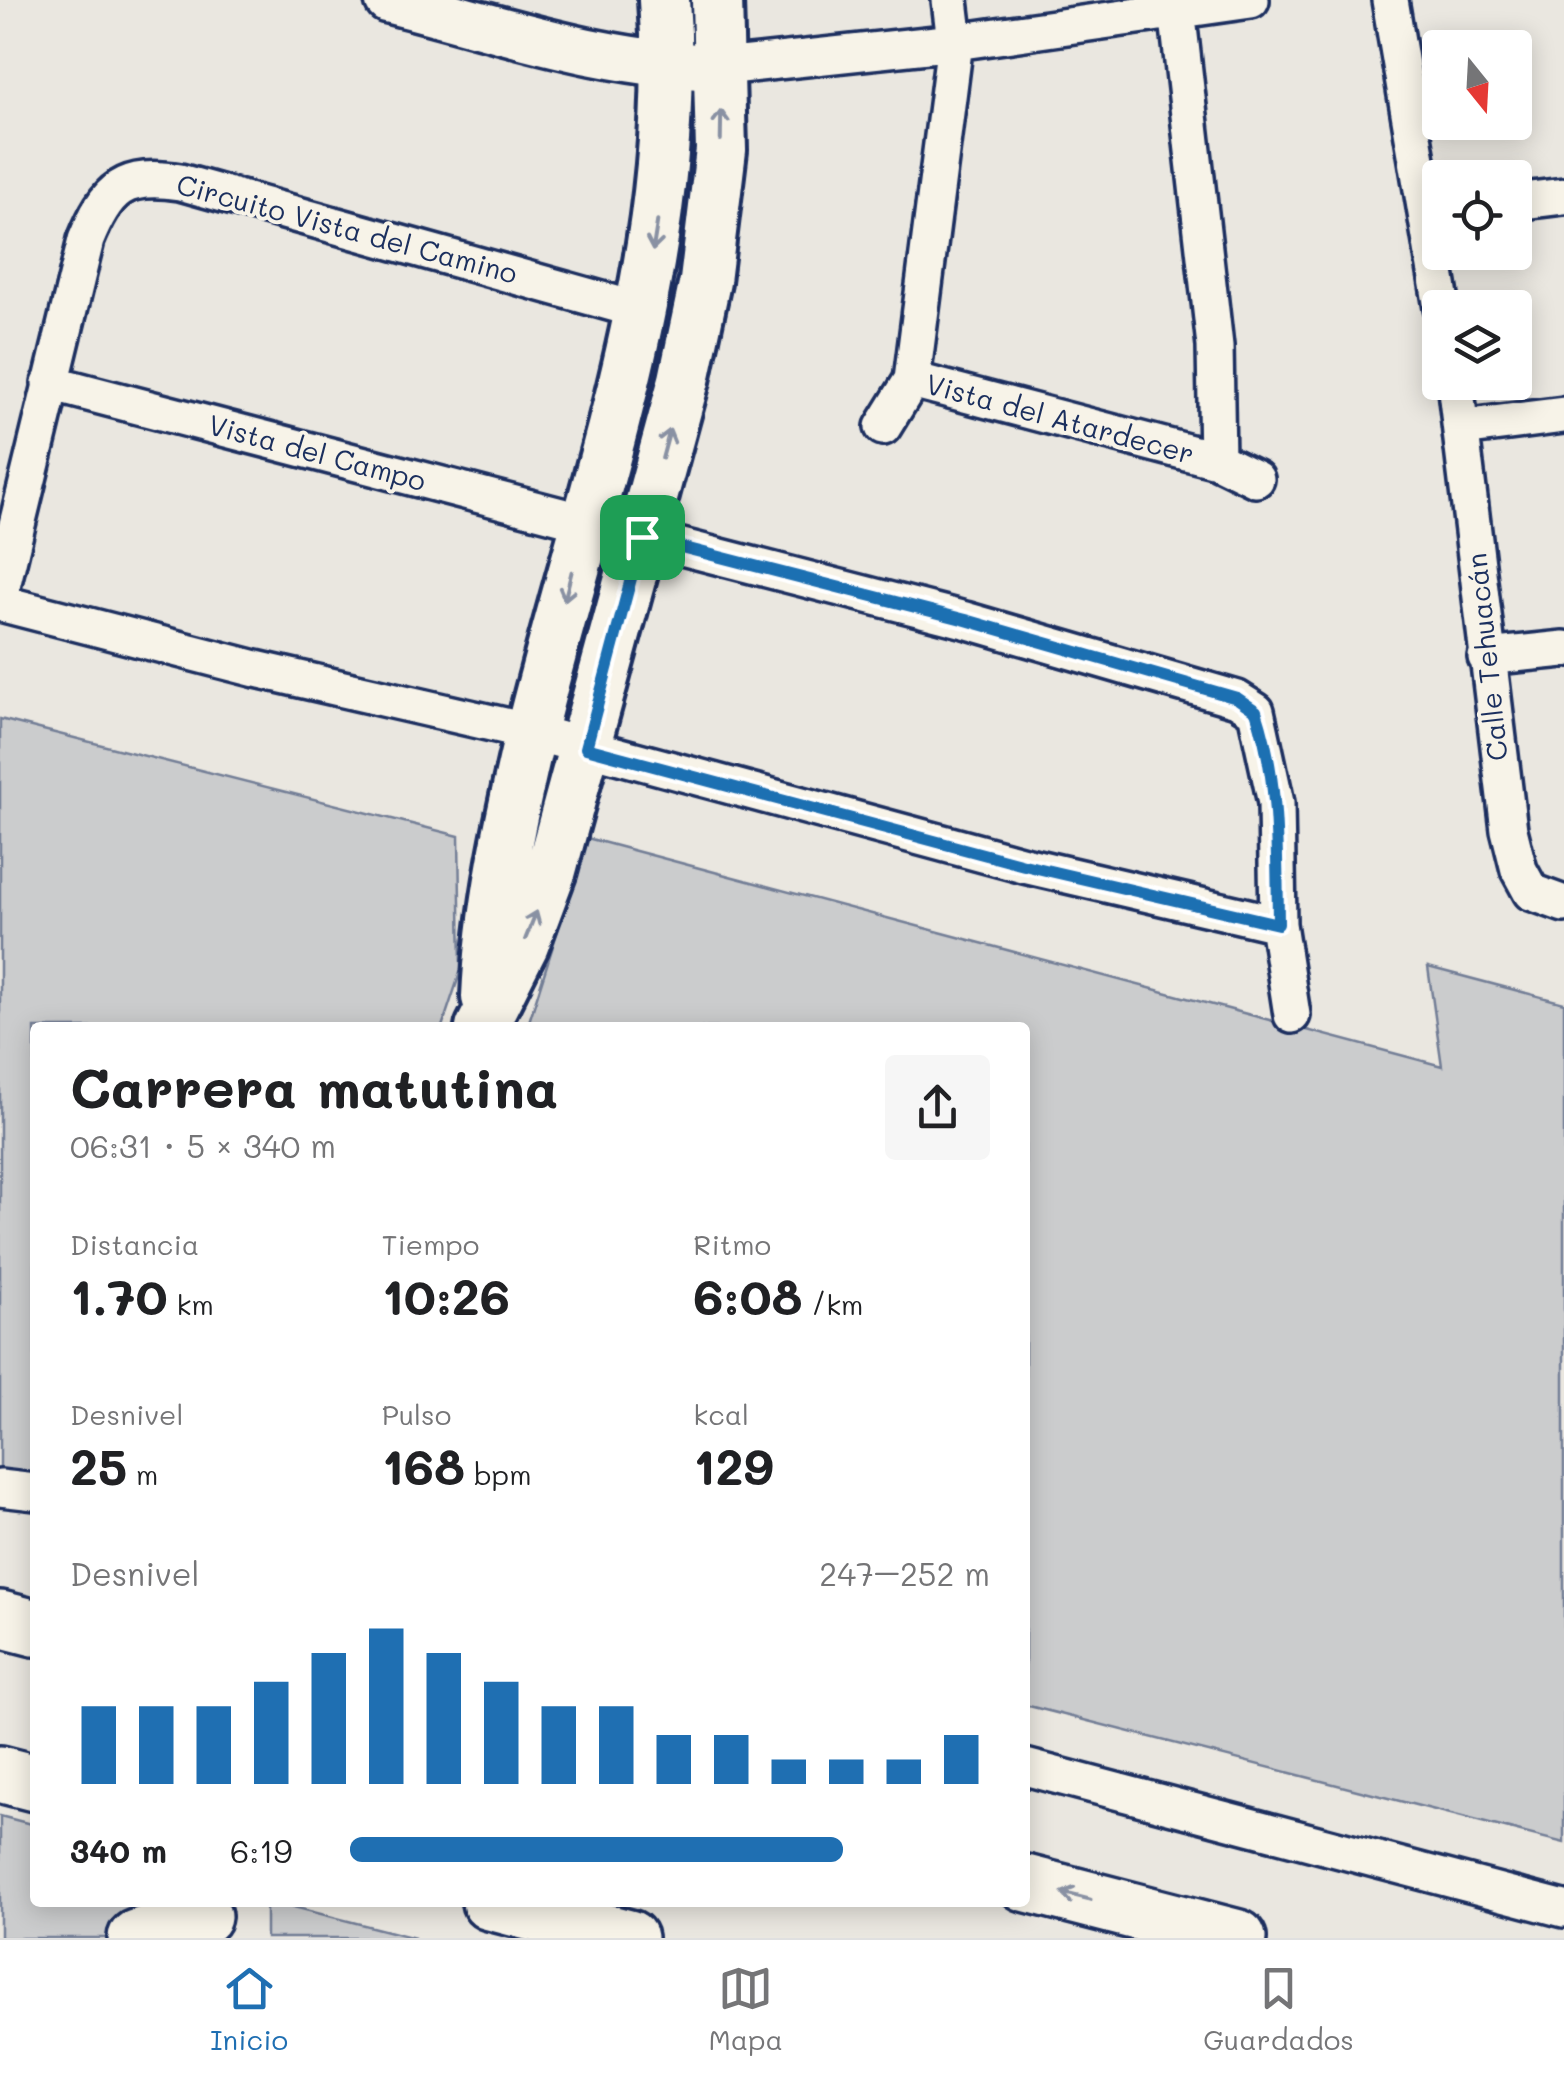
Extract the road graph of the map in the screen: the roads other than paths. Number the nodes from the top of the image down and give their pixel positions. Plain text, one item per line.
1 (388, 0) edge
2 (664, 0) edge
3 (718, 0) edge
4 (950, 0) edge
5 (1251, 0) edge
6 (1390, 0) edge
7 (1176, 6) edge
8 (954, 42) junction
9 (670, 67) junction
10 (722, 67) junction
11 (1423, 160) edge
12 (1564, 196) edge
13 (1532, 200) edge
14 (640, 311) junction
15 (912, 380) junction
16 (50, 383) junction
17 (1457, 400) edge
18 (1564, 416) edge
19 (883, 427) dead end
20 (1462, 428) junction
21 (1216, 460) junction
22 (1256, 479) dead end
23 (584, 522) junction
24 (642, 537) junction
25 (0, 595) edge
26 (0, 603) edge
27 (1564, 649) edge
28 (1486, 657) junction
29 (531, 732) junction
30 (586, 748) junction
31 (1564, 904) edge
32 (1278, 924) junction
33 (1292, 1015) dead end
34 (484, 1020) edge
35 (0, 1488) edge
36 (30, 1491) edge
37 (0, 1619) edge
38 (30, 1627) edge
39 (1030, 1768) edge
40 (0, 1774) edge
41 (30, 1783) edge
42 (1030, 1885) edge
43 (509, 1907) edge
44 (1564, 1909) edge
45 (210, 1923) edge
46 (136, 1938) edge
47 (629, 1938) edge
48 (1238, 1938) edge

1 - 9 street
2 - 9 main road
3 - 10 main road
4 - 8 street, Vista del Atardecer
5 - 7 street
6 - 11 street
7 - 8 street
7 - 21 street, Vista del Atardecer
8 - 10 street
8 - 15 street, Vista del Atardecer
9 - 10 street
9 -> 14 main road
24 -> 10 main road
12 - 13 street
14 - 16 street, Circuito Vista del Camino
14 - 23 main road
15 - 19 street
15 - 21 street, Vista del Atardecer
16 - 23 street, Vista del Campo
16 - 25 street, Circuito Vista del Camino
17 - 20 street, Calle Tehuacán
18 - 20 street
20 - 28 street, Calle Tehuacán
21 - 22 street
23 -> 29 main road
24 - 30 main road
24 - 32 street
26 - 29 street
27 - 28 street
28 - 31 street, Calle Tehuacán
29 - 30 street
29 - 34 main road
30 - 32 street
34 -> 30 main road
32 - 33 street
35 - 36 street
37 - 38 main road
39 - 44 street
40 - 41 main road
48 -> 42 main road
43 - 47 main road
45 - 46 main road

